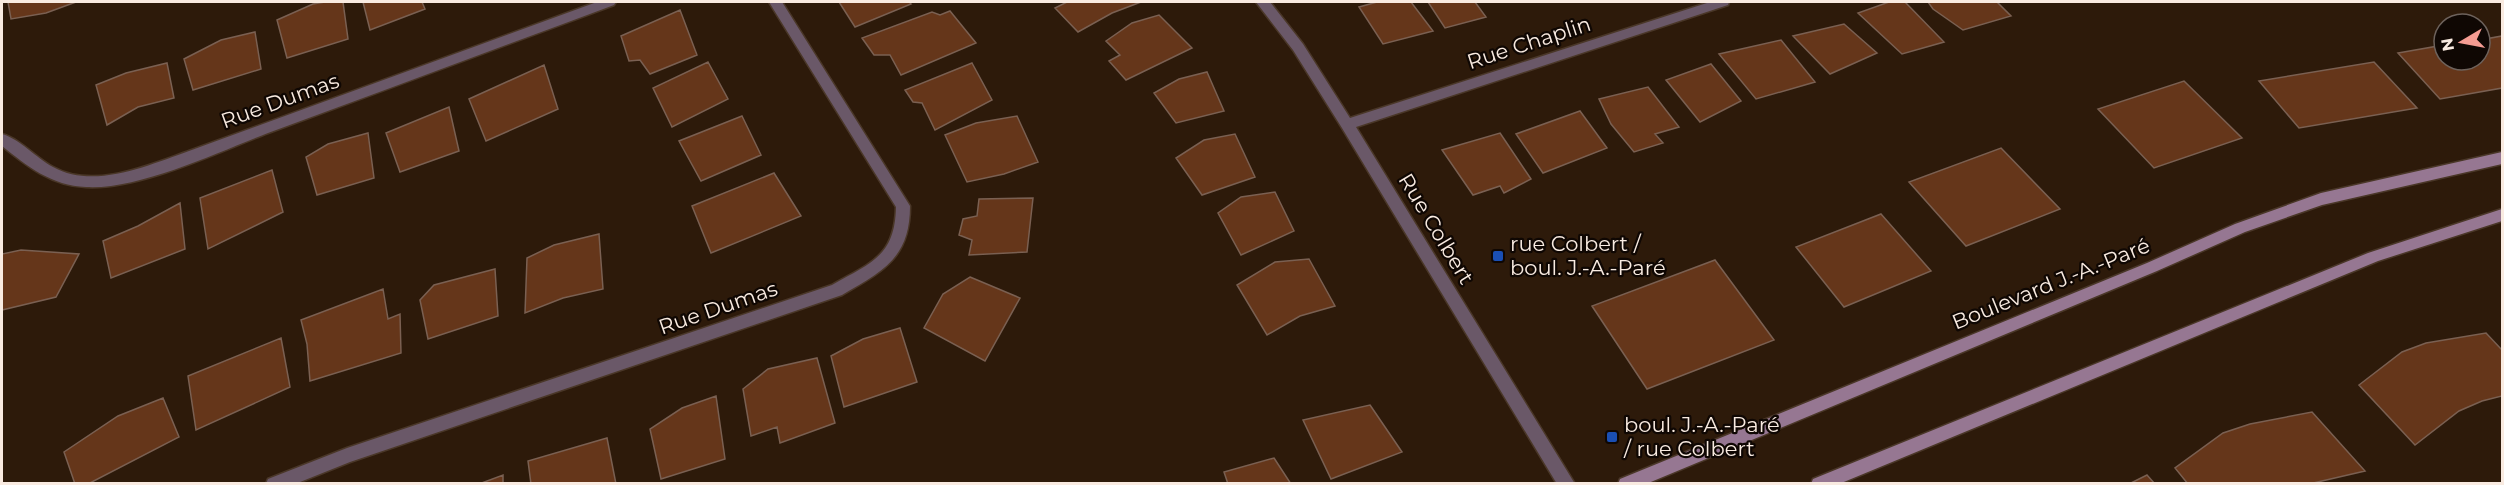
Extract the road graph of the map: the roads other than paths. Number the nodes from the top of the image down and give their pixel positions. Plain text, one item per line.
1 (609, 2) edge
2 (776, 2) edge
3 (1263, 2) edge
4 (1723, 2) edge
5 (1347, 123) junction
6 (2, 139) edge
7 (2502, 158) edge
8 (2502, 215) edge
9 (274, 483) edge
10 (1567, 483) edge
11 (1626, 483) edge
12 (1819, 483) edge

1 - 6 street, Rue Dumas
2 - 9 street, Rue Dumas
3 - 5 street, Rue Colbert
4 - 5 street, Rue Chaplin
5 - 10 street, Rue Colbert
7 - 11 street, Boulevard J.-A.-Paré
8 - 12 street

